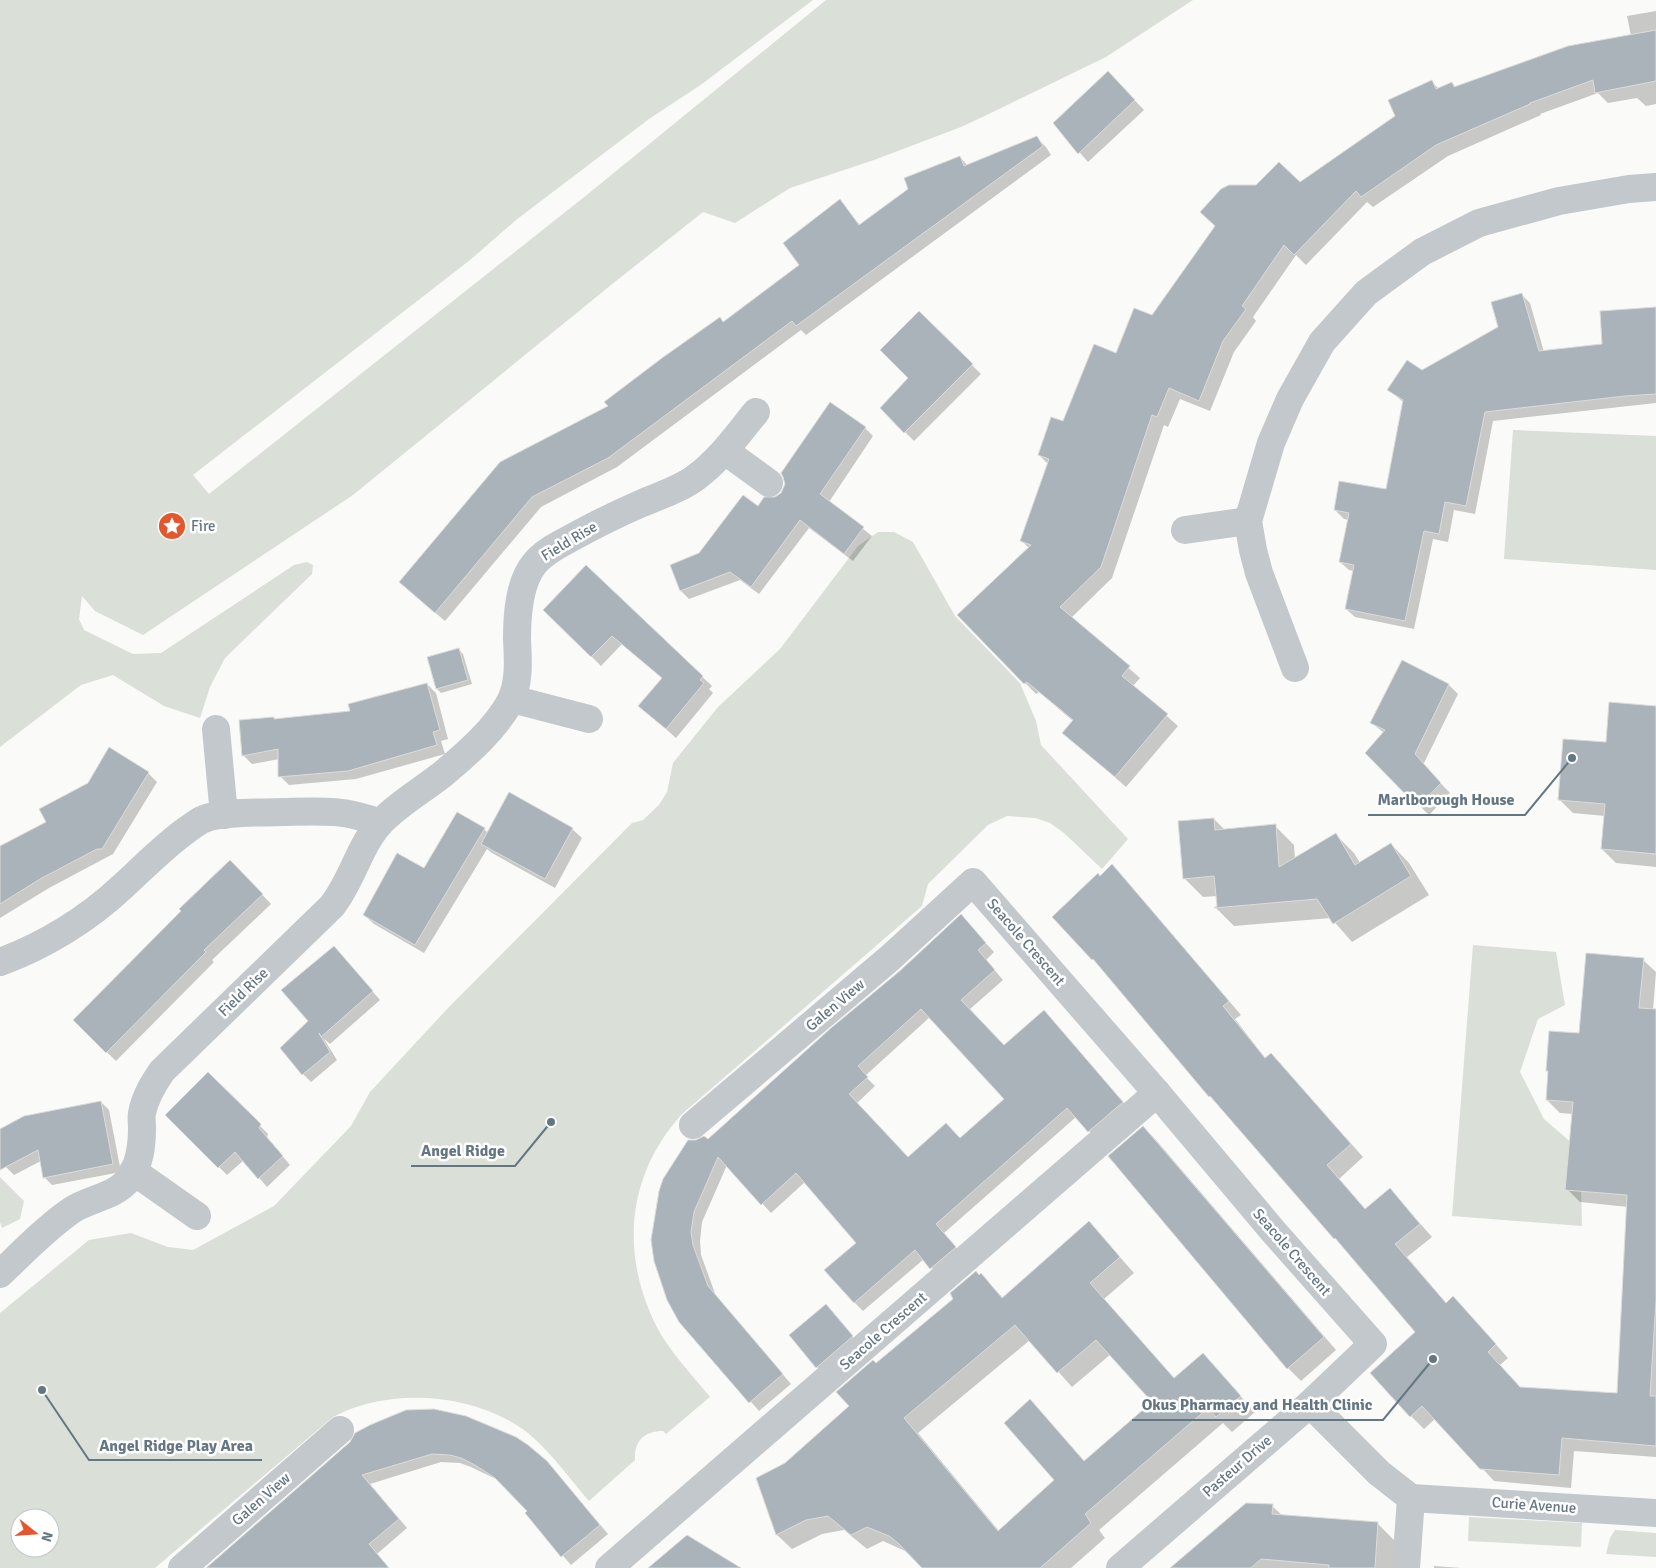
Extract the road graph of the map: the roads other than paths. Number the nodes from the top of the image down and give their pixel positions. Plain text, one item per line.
1 (1656, 187) edge
2 (756, 412) dead end
3 (724, 451) junction
4 (770, 483) dead end
5 (1248, 521) junction
6 (1185, 530) dead end
7 (1295, 668) dead end
8 (512, 699) junction
9 (589, 718) dead end
10 (216, 729) dead end
11 (224, 814) junction
12 (380, 823) junction
13 (973, 882) joint
14 (0, 962) edge
15 (1157, 1093) junction
16 (693, 1125) dead end
17 (134, 1171) junction
18 (197, 1216) dead end
19 (0, 1274) edge
20 (1310, 1404) junction
21 (340, 1430) dead end
22 (1411, 1498) junction
23 (1656, 1513) edge
24 (182, 1568) edge
25 (609, 1568) edge
26 (1120, 1568) edge
27 (1406, 1568) edge

1 - 5 street
2 - 3 street, Field Rise
3 - 4 street
3 - 8 street, Field Rise
5 - 6 street
5 - 7 street
8 - 9 street
8 - 12 street, Field Rise
10 - 11 street
11 - 12 street
11 - 14 street
12 - 17 street, Field Rise
13 - 15 street, Seacole Crescent
13 - 16 street, Galen View
15 - 20 street, Seacole Crescent
15 - 25 street, Seacole Crescent
17 - 18 street
17 - 19 street, Field Rise
20 - 22 street
20 - 26 street, Pasteur Drive
21 - 24 street, Galen View
22 - 23 street, Curie Avenue
22 - 27 street

